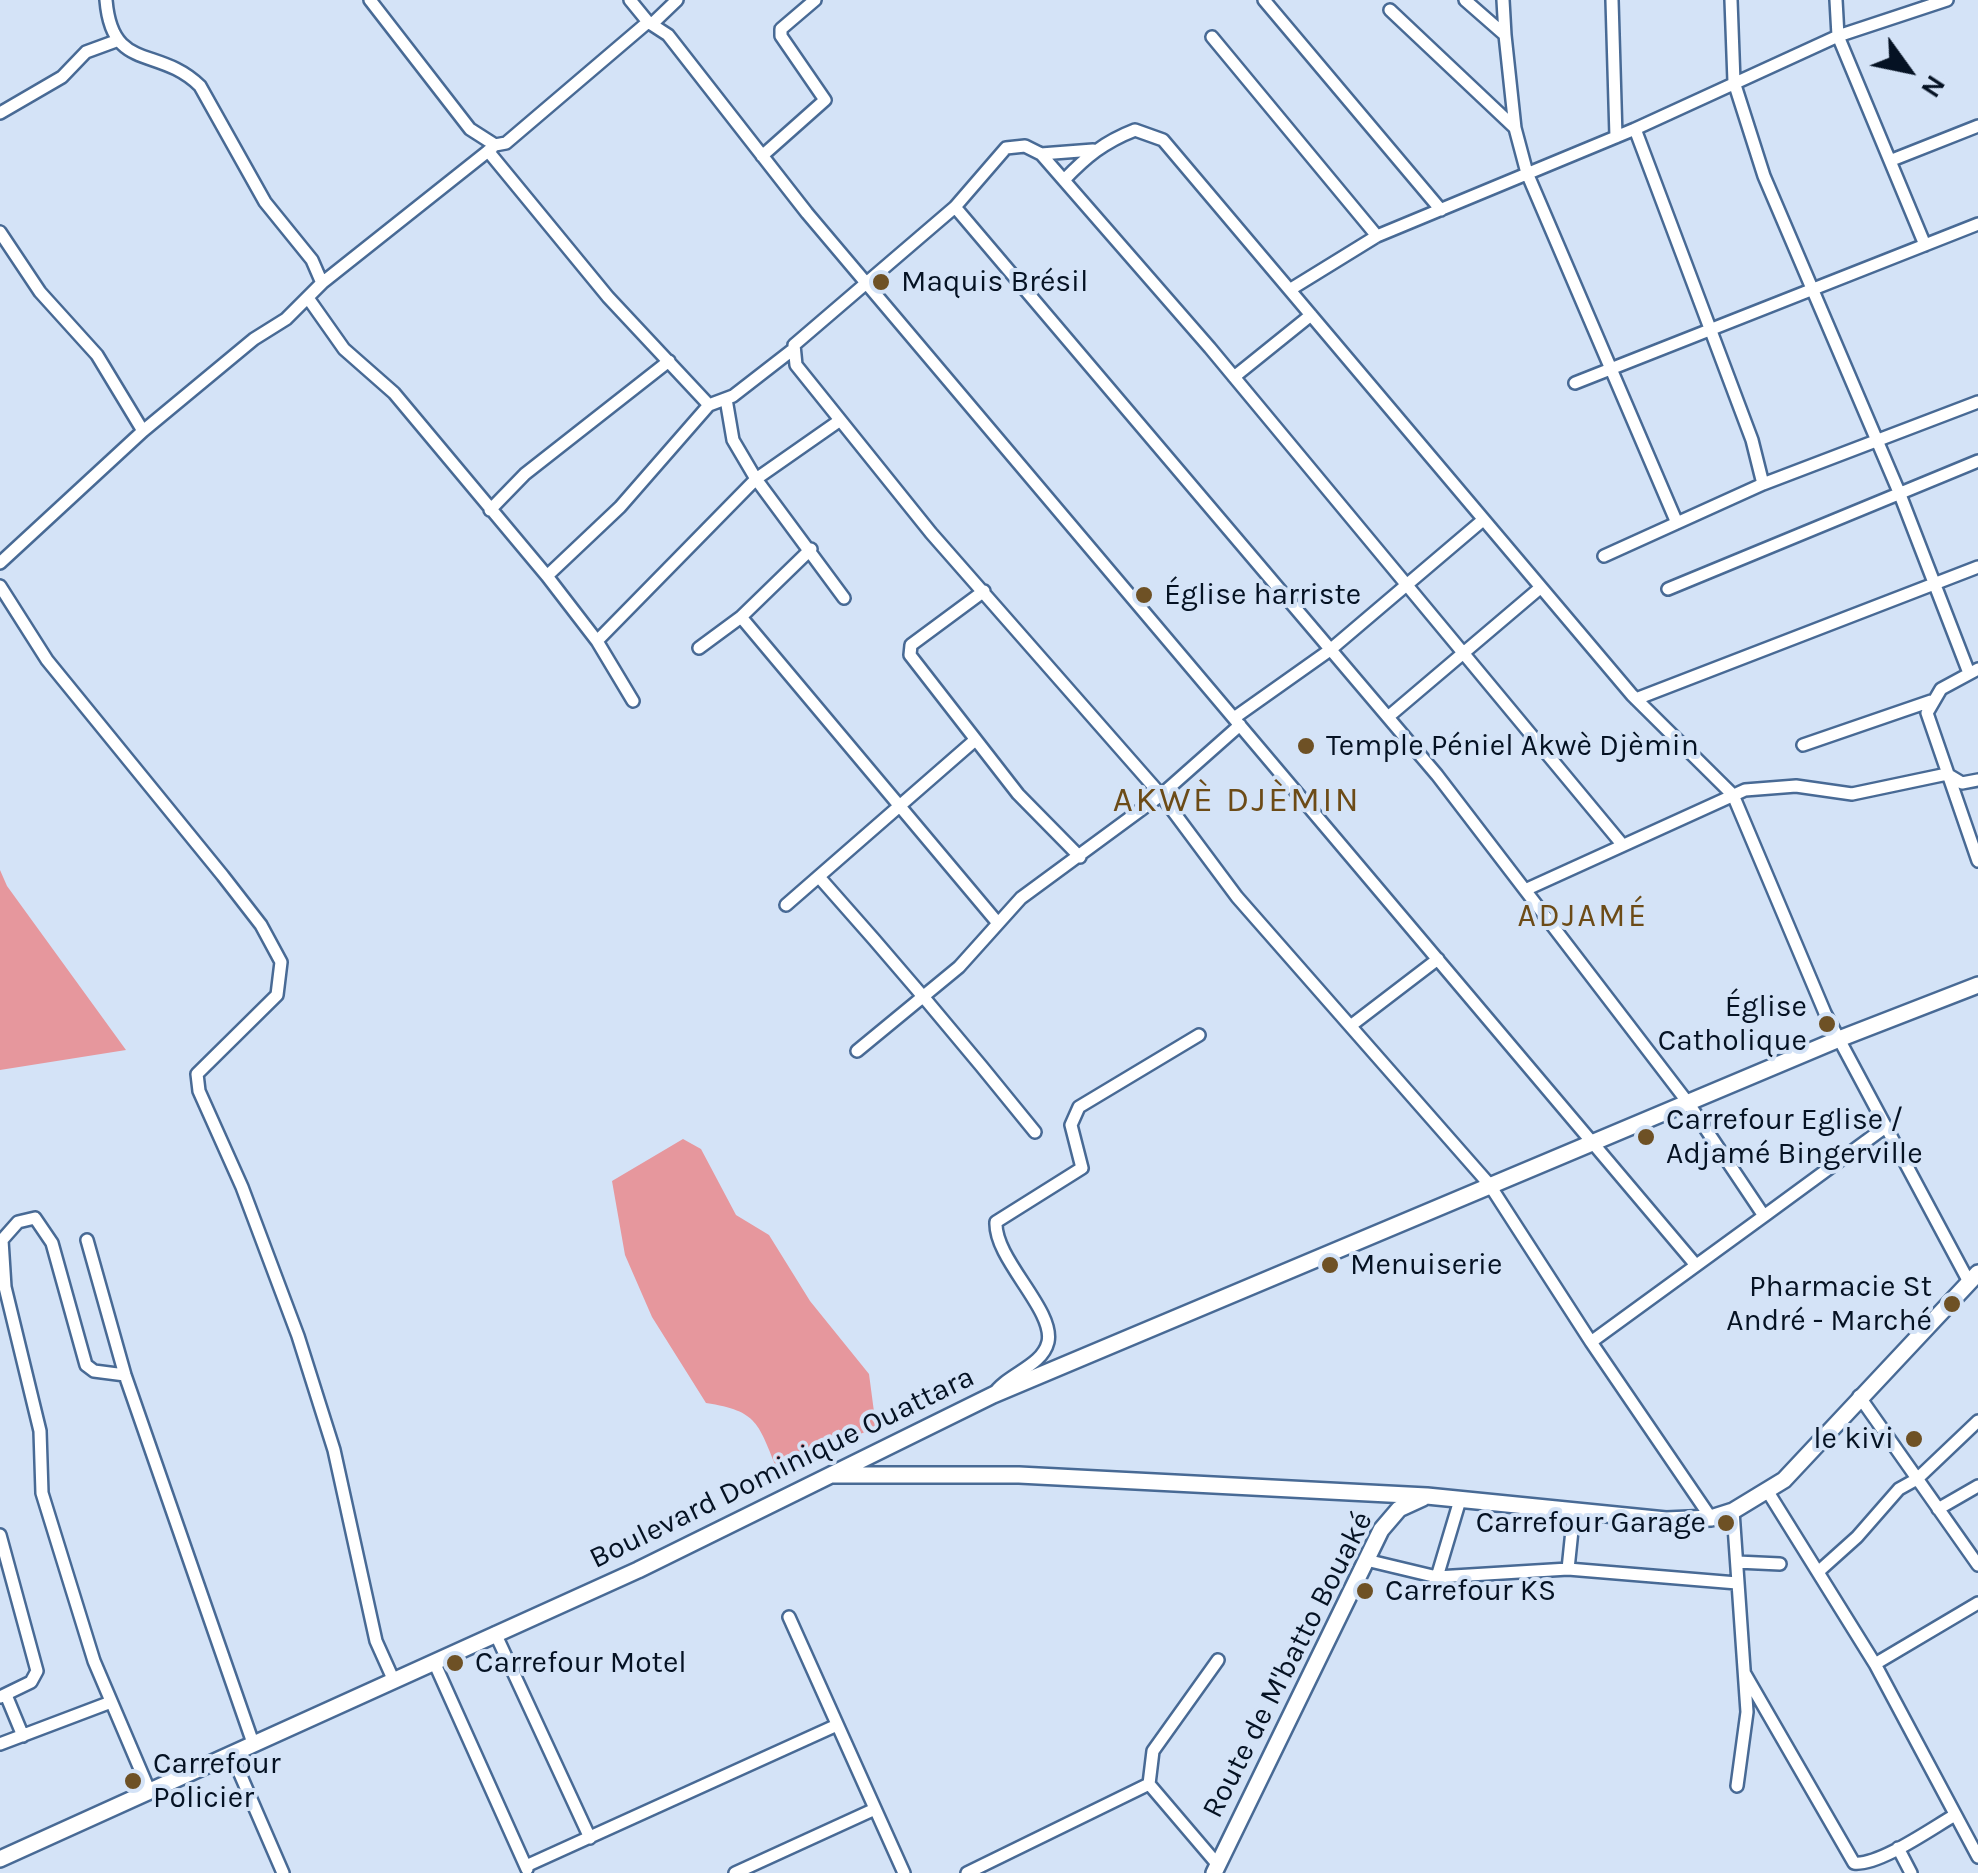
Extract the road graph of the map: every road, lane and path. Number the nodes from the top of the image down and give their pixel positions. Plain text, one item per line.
1 (106, 0) edge
2 (370, 0) edge
3 (630, 0) edge
4 (677, 0) edge
5 (815, 0) edge
6 (1264, 0) edge
7 (1465, 0) edge
8 (1503, 0) edge
9 (1612, 0) edge
10 (1730, 0) edge
11 (1836, 0) edge
12 (1947, 0) edge
13 (1390, 10) dead end
14 (650, 23) junction
15 (1504, 35) junction
16 (1212, 36) dead end
17 (1838, 36) junction
18 (116, 41) junction
19 (1734, 82) junction
20 (0, 112) edge
21 (1978, 126) edge
22 (1515, 128) junction
23 (1636, 129) junction
24 (1616, 137) junction
25 (492, 148) junction
26 (1093, 150) junction
27 (1041, 154) junction
28 (762, 156) junction
29 (1892, 160) junction
30 (1527, 174) junction
31 (1064, 180) junction
32 (955, 207) junction
33 (1441, 210) junction
34 (1978, 224) edge
35 (0, 232) edge
36 (1378, 236) junction
37 (1925, 244) junction
38 (868, 282) junction
39 (322, 283) junction
40 (1290, 289) junction
41 (1814, 291) junction
42 (308, 298) junction
43 (1311, 315) junction
44 (1709, 330) junction
45 (792, 351) junction
46 (669, 361) junction
47 (1608, 370) junction
48 (1234, 377) junction
49 (1575, 383) dead end
50 (726, 399) junction
51 (1978, 402) edge
52 (709, 405) junction
53 (839, 422) junction
54 (143, 431) junction
55 (1874, 440) junction
56 (1978, 461) edge
57 (756, 479) junction
58 (1763, 484) junction
59 (1899, 492) junction
60 (490, 510) junction
61 (1482, 520) junction
62 (1676, 523) junction
63 (811, 549) junction
64 (1604, 556) dead end
65 (0, 563) edge
66 (1978, 567) edge
67 (547, 576) junction
68 (1936, 585) junction
69 (0, 586) edge
70 (1408, 588) junction
71 (1540, 588) junction
72 (1668, 589) dead end
73 (984, 591) junction
74 (844, 598) dead end
75 (741, 617) junction
76 (597, 642) junction
77 (699, 648) dead end
78 (1330, 650) junction
79 (1465, 654) junction
80 (1973, 671) edge
81 (1636, 699) junction
82 (1931, 700) junction
83 (632, 702) dead end
84 (1388, 717) junction
85 (1237, 722) junction
86 (974, 742) junction
87 (1804, 746) dead end
88 (1947, 774) junction
89 (1978, 780) edge
90 (1160, 795) junction
91 (1733, 795) junction
92 (896, 807) junction
93 (1621, 844) junction
94 (1080, 857) junction
95 (1978, 861) edge
96 (819, 877) junction
97 (1525, 890) junction
98 (786, 905) dead end
99 (998, 922) junction
100 (1438, 959) junction
101 (1978, 985) edge
102 (925, 995) junction
103 (1353, 1024) junction
104 (1199, 1035) dead end
105 (1838, 1038) junction
106 (856, 1051) dead end
107 (1690, 1104) junction
108 (1884, 1128) junction
109 (1035, 1132) dead end
110 (1595, 1143) junction
111 (1489, 1184) junction
112 (1764, 1216) junction
113 (87, 1240) dead end
114 (1695, 1264) junction
115 (1974, 1278) edge
116 (1592, 1342) junction
117 (126, 1375) junction
118 (993, 1395) junction
119 (1860, 1396) junction
120 (1978, 1421) edge
121 (830, 1475) junction
122 (1918, 1479) junction
123 (1978, 1486) edge
124 (1768, 1492) junction
125 (1427, 1496) junction
126 (1460, 1500) junction
127 (1938, 1508) junction
128 (1574, 1511) junction
129 (1733, 1511) junction
130 (1711, 1518) junction
131 (0, 1536) edge
132 (1366, 1560) junction
133 (1737, 1562) junction
134 (1780, 1564) dead end
135 (1978, 1565) edge
136 (1568, 1569) junction
137 (1818, 1572) junction
138 (1437, 1577) junction
139 (1737, 1583) junction
140 (1978, 1603) edge
141 (789, 1617) dead end
142 (495, 1633) junction
143 (1218, 1660) dead end
144 (434, 1662) junction
145 (1875, 1664) junction
146 (1745, 1674) junction
147 (394, 1681) junction
148 (3, 1696) edge
149 (111, 1702) junction
150 (837, 1725) junction
151 (23, 1736) junction
152 (252, 1743) junction
153 (0, 1744) edge
154 (232, 1752) junction
155 (1150, 1784) junction
156 (1736, 1786) dead end
157 (148, 1790) junction
158 (875, 1808) junction
159 (1955, 1815) junction
160 (590, 1838) junction
161 (1898, 1848) junction
162 (1978, 1858) edge
163 (0, 1859) edge
164 (1216, 1869) edge
165 (527, 1870) edge
166 (283, 1873) edge
167 (735, 1873) edge
168 (904, 1873) edge
169 (966, 1873) edge
170 (1911, 1873) edge

1 - 18 street
2 - 25 street
3 - 14 street
4 - 14 street
5 - 28 street
6 - 33 street
7 - 15 street
8 - 15 street
9 - 24 street
10 - 19 street
11 - 17 street
12 - 17 street
13 - 22 street
14 - 25 street
14 - 28 street
15 - 22 street
16 - 36 street
17 - 19 street
17 - 29 street
18 - 20 street
18 - 39 street
19 - 23 street
19 - 41 street
21 - 29 street
22 - 30 street
23 - 24 street
23 - 44 street
24 - 30 street
25 - 39 street
25 - 46 street
26 - 27 street
26 - 31 street
26 - 40 street
27 - 31 street
27 - 32 street
28 - 38 street
29 - 37 street
30 - 33 street
30 - 47 street
31 - 48 street
32 - 38 street
32 - 78 street
33 - 36 street
34 - 37 street
35 - 54 street
36 - 40 street
37 - 41 street
38 - 45 street
38 - 85 street
39 - 42 street
40 - 43 street
41 - 44 street
41 - 55 street
42 - 54 street
42 - 60 street
43 - 48 street
43 - 61 street
44 - 47 street
44 - 58 street
45 - 50 street
45 - 53 street
46 - 52 street
46 - 60 street
47 - 49 street
47 - 62 street
48 - 70 street
50 - 52 street
50 - 57 street
51 - 55 street
52 - 67 street
53 - 57 street
53 - 73 street
54 - 65 street
55 - 58 street
55 - 59 street
56 - 59 street
57 - 63 street
57 - 76 street
58 - 62 street
59 - 68 street
59 - 72 street
60 - 67 street
61 - 70 street
61 - 71 street
62 - 64 street
63 - 74 street
63 - 75 street
66 - 68 street
67 - 76 street
68 - 80 street
68 - 81 street
69 - 147 street
70 - 78 street
70 - 79 street
71 - 79 street
71 - 81 street
73 - 86 street
73 - 90 street
75 - 77 street
75 - 92 street
76 - 83 street
78 - 84 street
78 - 85 street
79 - 84 street
79 - 93 street
80 - 82 street
81 - 91 street
82 - 87 street
82 - 88 street
84 - 97 street
85 - 90 street
85 - 100 street
86 - 92 street
86 - 94 street
88 - 89 street
88 - 91 street
88 - 95 street
90 - 94 street
90 - 103 street
91 - 93 street
91 - 105 street
92 - 96 street
92 - 99 street
93 - 97 street
94 - 99 street
96 - 98 street
96 - 102 street
97 - 107 street
99 - 102 street
100 - 103 street
100 - 110 street
101 - 105 street, Boulevard Dominique Ouattara
102 - 106 street
102 - 109 street
103 - 111 street
104 - 118 street
105 - 107 street, Boulevard Dominique Ouattara
105 - 108 street
107 - 110 street, Boulevard Dominique Ouattara
107 - 112 street
108 - 112 street
108 - 115 street
110 - 111 street, Boulevard Dominique Ouattara
110 - 114 street
111 - 116 street
111 - 118 street, Boulevard Dominique Ouattara
112 - 114 street
113 - 117 street
114 - 116 street
115 - 119 street
116 - 130 street
117 - 149 street
117 - 152 street
118 - 121 street, Boulevard Dominique Ouattara
119 - 122 street
119 - 124 street
120 - 122 street
121 - 125 street
121 - 142 street, Boulevard Dominique Ouattara
122 - 127 street
122 - 137 street
123 - 127 street
124 - 129 street
124 - 137 street
125 - 126 street
125 - 132 street, Route de M'batto Bouaké
126 - 128 street
126 - 138 street
127 - 135 street
128 - 130 street
128 - 136 street
129 - 130 street
129 - 133 street
131 - 148 street
132 - 138 street
132 - 164 street, Route de M'batto Bouaké
133 - 134 street
133 - 139 street
136 - 138 street
136 - 139 street
137 - 145 street
139 - 146 street
140 - 145 street
141 - 150 street
142 - 144 street, Boulevard Dominique Ouattara
142 - 160 street
143 - 155 street
144 - 147 street, Boulevard Dominique Ouattara
144 - 165 street
145 - 159 street
146 - 156 street
146 - 161 street
147 - 152 street, Boulevard Dominique Ouattara
148 - 151 street
149 - 151 street
149 - 157 street
150 - 158 street
150 - 160 street
151 - 153 street
152 - 154 street, Boulevard Dominique Ouattara
154 - 157 street, Boulevard Dominique Ouattara
154 - 166 street
155 - 164 street
155 - 169 street
157 - 163 street, Boulevard Dominique Ouattara
158 - 167 street
158 - 168 street
159 - 161 street
159 - 162 street
160 - 165 street
161 - 170 street

